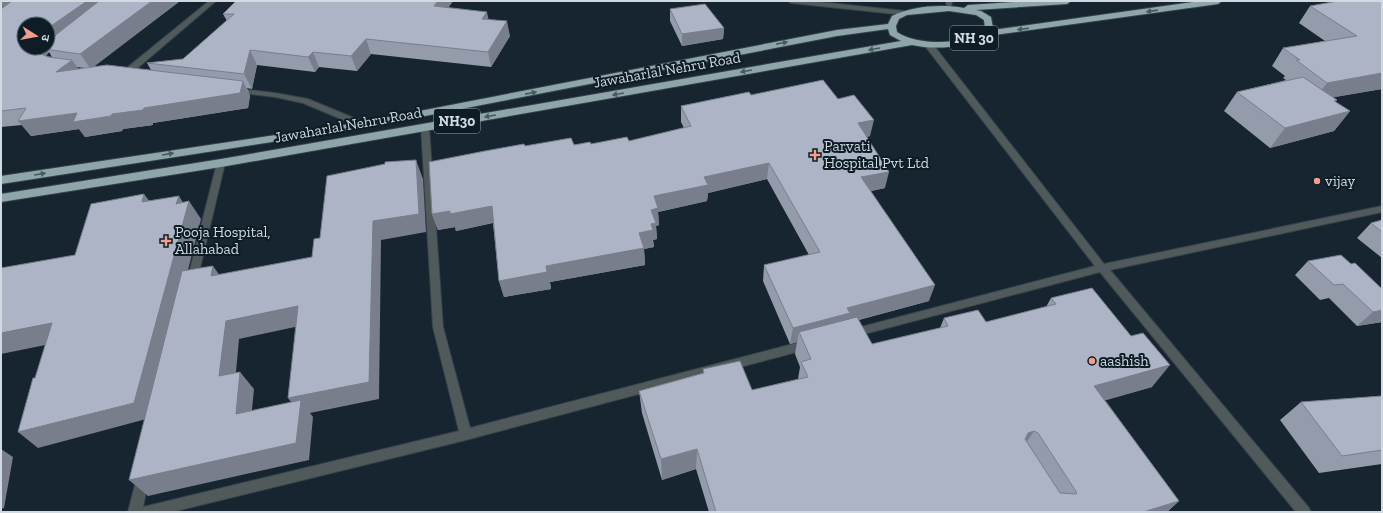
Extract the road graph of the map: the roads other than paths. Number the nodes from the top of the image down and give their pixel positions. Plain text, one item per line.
1 (214, 1) edge
2 (791, 1) edge
3 (1067, 1) edge
4 (1218, 1) edge
5 (952, 6) edge
6 (905, 13) junction
7 (892, 26) junction
8 (984, 34) junction
9 (912, 42) junction
10 (928, 44) junction
11 (131, 69) edge
12 (229, 90) edge
13 (363, 125) junction
14 (425, 127) junction
15 (221, 163) junction
16 (1, 180) edge
17 (1, 198) edge
18 (1382, 209) edge
19 (1102, 268) junction
20 (188, 295) edge
21 (842, 336) edge
22 (819, 342) edge
23 (466, 435) junction
24 (146, 465) edge
25 (135, 512) edge
26 (146, 512) edge
27 (1304, 512) edge

1 - 11 street
2 - 6 street
3 - 5 highway, NH 30
4 -> 8 highway, Jawaharlal Nehru Road / NH 30
5 - 6 highway, NH 30
5 - 8 highway, NH 30
6 - 7 highway
7 - 9 highway, Jawaharlal Nehru Road / NH 30
13 -> 7 highway, Jawaharlal Nehru Road / NH30
8 - 10 highway, Jawaharlal Nehru Road / NH 30
9 - 10 highway, Jawaharlal Nehru Road / NH 30
9 -> 14 highway, Jawaharlal Nehru Road / NH30
10 - 19 street
12 - 13 street
16 -> 13 highway, Jawaharlal Nehru Road / NH30
14 - 15 highway, Jawaharlal Nehru Road / NH30
14 - 23 street
15 - 17 highway, Jawaharlal Nehru Road / NH30
15 - 20 street
18 - 19 street
19 - 21 street
19 - 27 street
22 - 23 street
23 - 26 street
24 - 25 street

